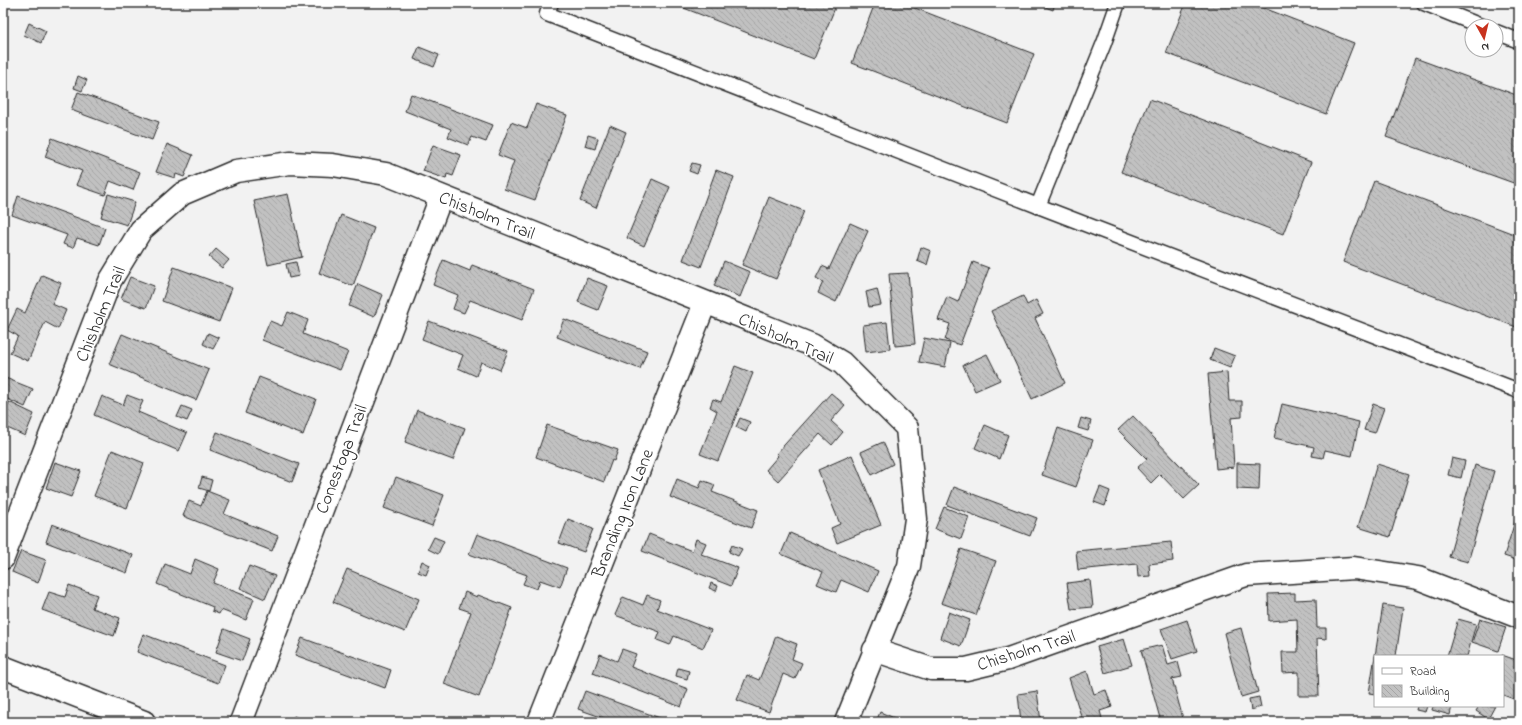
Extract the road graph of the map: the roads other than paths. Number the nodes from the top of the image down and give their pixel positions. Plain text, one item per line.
1 (551, 3) edge
2 (1118, 3) edge
3 (1424, 3) edge
4 (1464, 19) edge
5 (1504, 35) edge
6 (1519, 41) edge
7 (441, 197) junction
8 (1038, 206) junction
9 (705, 303) junction
10 (1519, 391) edge
11 (3, 558) edge
12 (1519, 617) edge
13 (874, 650) junction
14 (3, 667) edge
15 (144, 722) edge
16 (241, 722) edge
17 (539, 722) edge
18 (846, 722) edge

1 - 8 lane
2 - 8 lane
3 - 4 lane
5 - 6 lane
7 - 9 street, Chisholm Trail
7 - 11 street, Chisholm Trail
7 - 16 street, Conestoga Trail
8 - 10 lane
9 - 13 street, Chisholm Trail
9 - 17 street, Branding Iron Lane
12 - 13 street, Chisholm Trail
13 - 18 street
14 - 15 street

